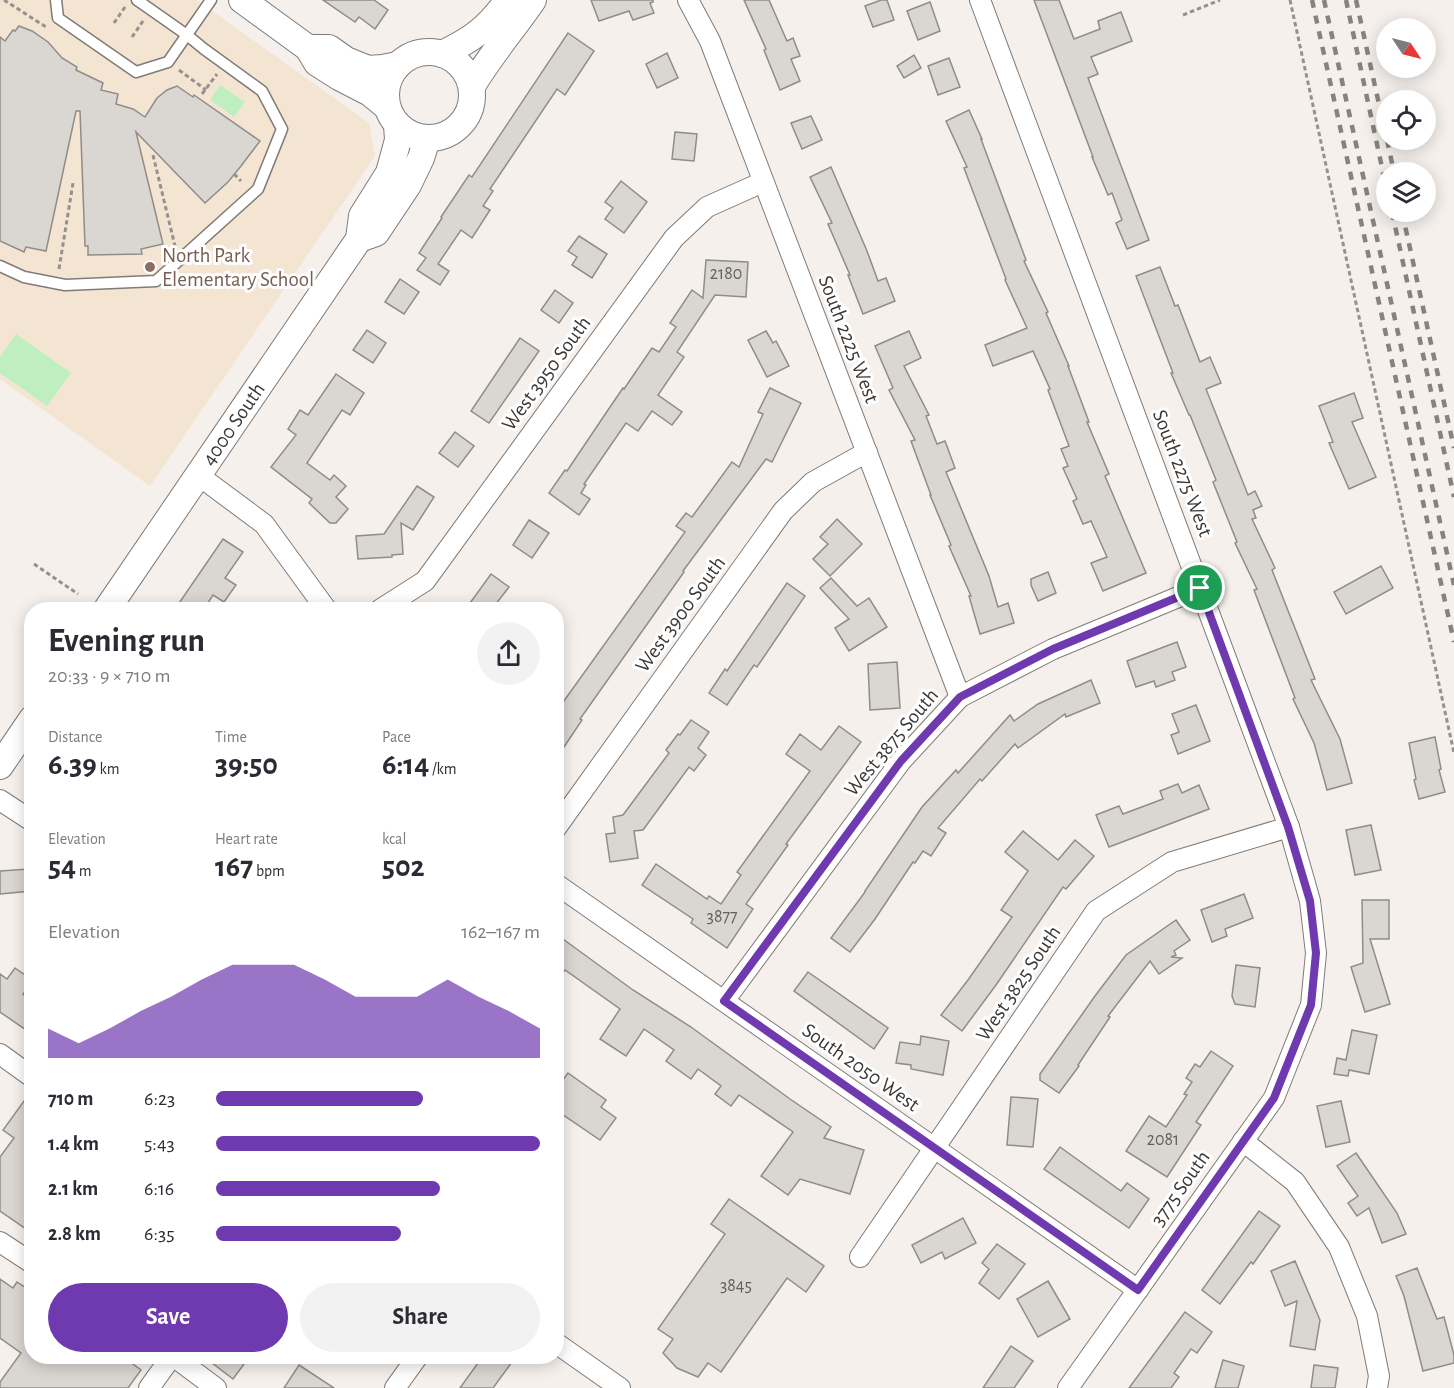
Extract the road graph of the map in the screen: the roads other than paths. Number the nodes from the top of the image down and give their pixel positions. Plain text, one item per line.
1 (56, 0) edge
2 (137, 0) edge
3 (211, 0) edge
4 (242, 0) edge
5 (508, 0) edge
6 (533, 0) edge
7 (688, 0) edge
8 (980, 0) edge
9 (187, 35) junction
10 (308, 48) junction
11 (442, 54) junction
12 (398, 65) junction
13 (472, 86) junction
14 (392, 116) junction
15 (427, 139) junction
16 (763, 182) junction
17 (359, 239) junction
18 (0, 266) edge
19 (867, 452) junction
20 (198, 475) junction
21 (1200, 588) junction
22 (112, 602) edge
23 (321, 602) edge
24 (392, 602) edge
25 (960, 697) junction
26 (24, 731) edge
27 (0, 766) edge
28 (0, 800) edge
29 (24, 816) edge
30 (564, 817) edge
31 (1288, 827) junction
32 (564, 890) edge
33 (724, 1001) junction
34 (1311, 1005) joint
35 (0, 1054) edge
36 (24, 1071) edge
37 (1243, 1141) junction
38 (934, 1148) junction
39 (0, 1242) edge
40 (860, 1257) dead end
41 (24, 1258) edge
42 (1138, 1290) junction
43 (564, 1349) edge
44 (166, 1364) edge
45 (183, 1364) edge
46 (412, 1364) edge
47 (1378, 1382) edge
48 (149, 1388) edge
49 (216, 1388) edge
50 (395, 1388) edge
51 (620, 1388) edge
52 (1068, 1388) edge

1 - 9 lane
2 - 9 lane
3 - 9 lane
4 - 10 street
5 - 11 street
6 - 13 street
7 - 16 street, South 2225 West
8 - 21 street, South 2275 West
9 - 18 lane
10 - 12 street
10 - 14 street
11 - 12 street
11 - 13 street
12 - 14 street
13 - 15 street
14 - 15 street
14 - 17 street, 4000 South
15 - 17 street, 4000 South
16 - 19 street, South 2225 West
16 - 24 street, West 3950 South
17 - 20 street, 4000 South
19 - 25 street, South 2225 West
19 - 30 street, West 3900 South
20 - 22 street, 4000 South
20 - 23 street
21 - 25 street, West 3875 South
21 - 31 street, South 2275 West
25 - 33 street, West 3875 South
26 - 27 street
28 - 29 street
31 - 34 street, South 2275 West
31 - 38 street, West 3825 South
32 - 33 street, South 2050 West
33 - 38 street, South 2050 West
34 - 37 street, 3775 South
35 - 36 street
37 - 42 street, 3775 South
37 - 47 street
38 - 40 street, West 3825 South
38 - 42 street, South 2050 West
39 - 41 street
42 - 52 street, 3775 South
43 - 51 street
44 - 48 street
45 - 49 street
46 - 50 street

